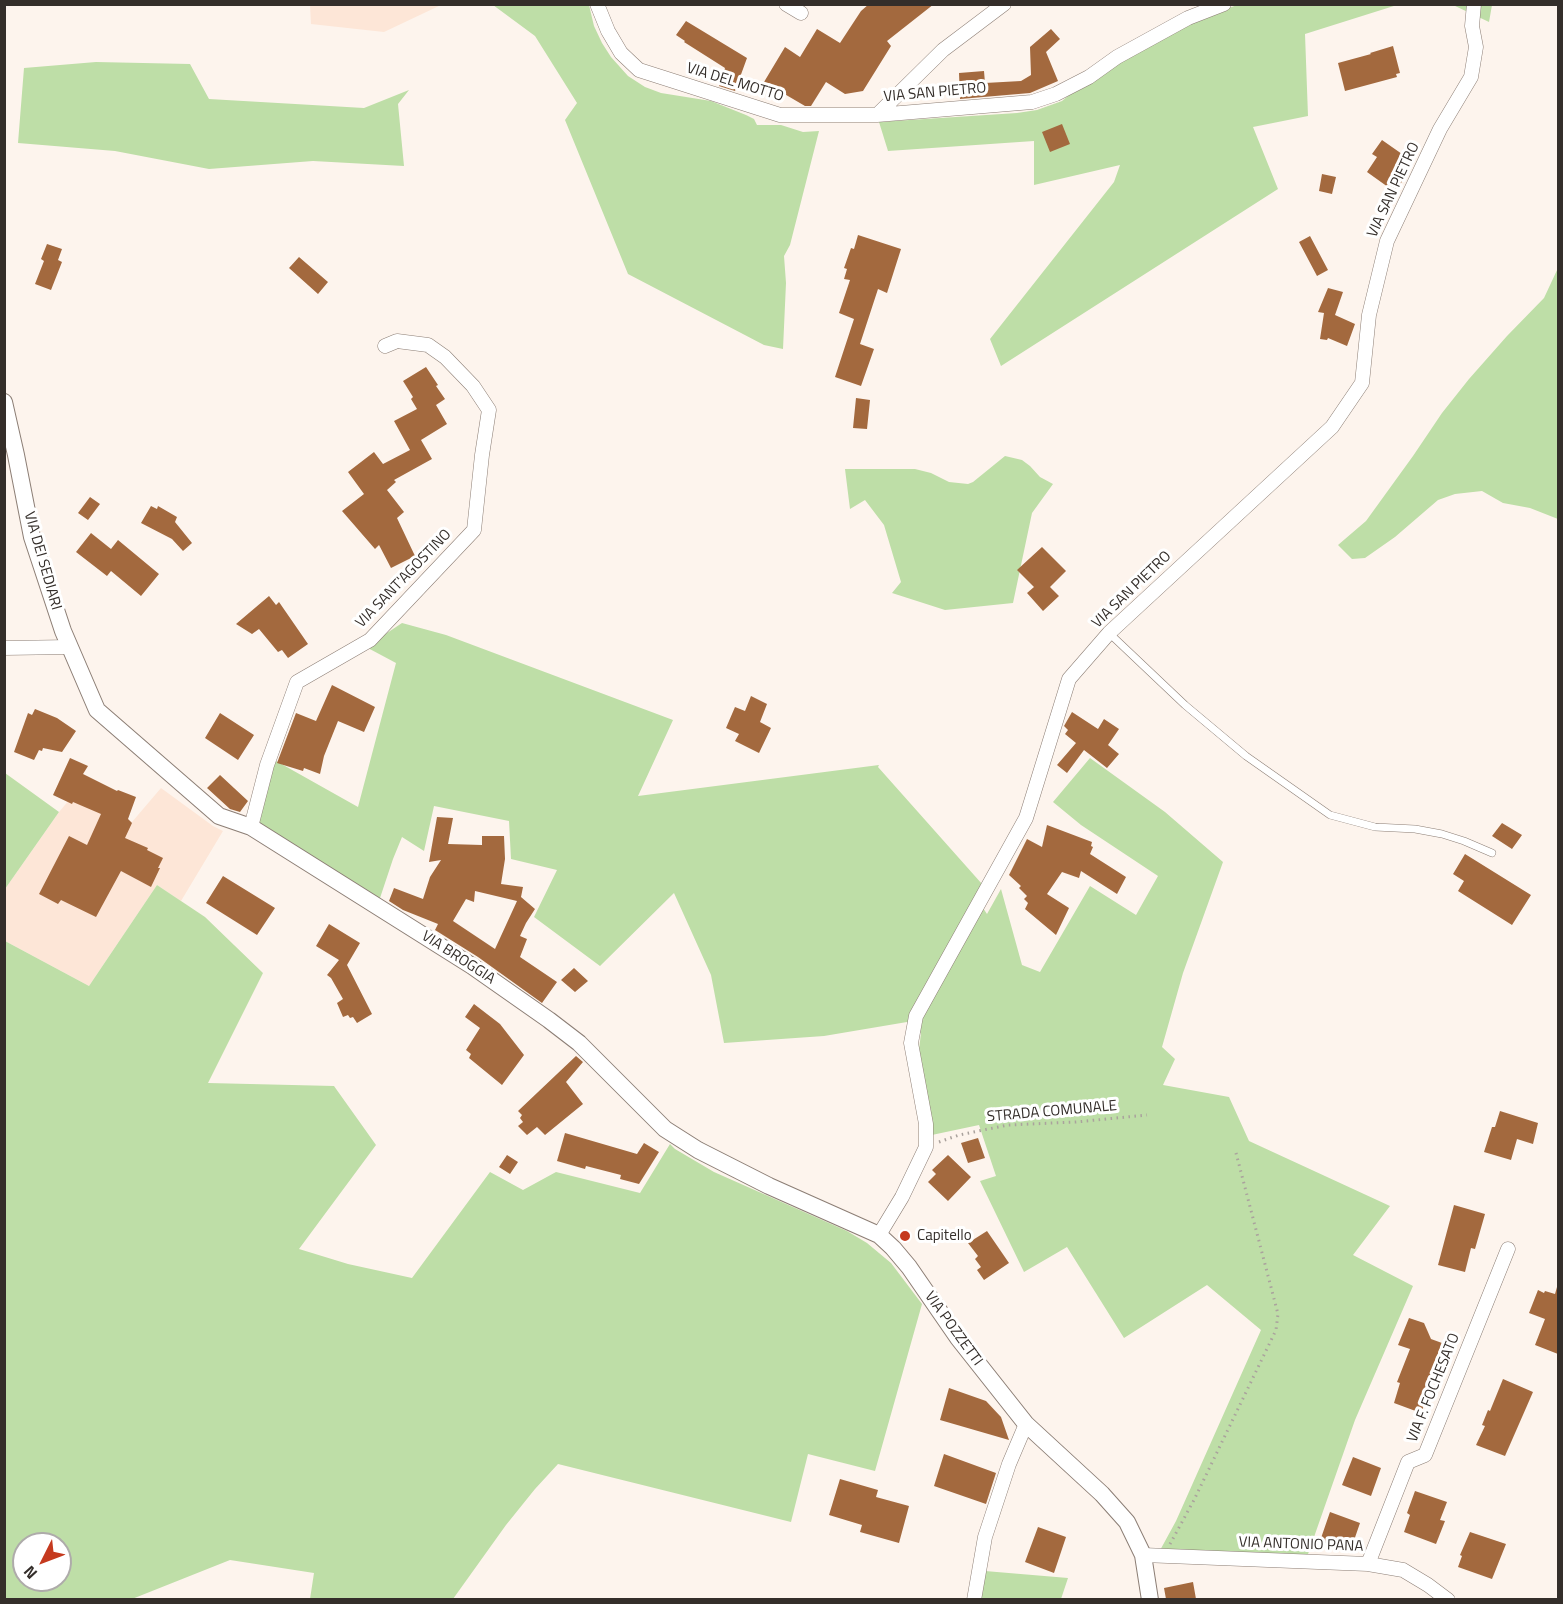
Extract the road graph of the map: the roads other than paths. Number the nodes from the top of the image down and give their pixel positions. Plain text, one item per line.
1 (597, 4) edge
2 (786, 4) edge
3 (1004, 4) edge
4 (1224, 4) edge
5 (1474, 4) edge
6 (801, 13) dead end
7 (877, 115) junction
8 (384, 346) dead end
9 (4, 402) edge
10 (1109, 633) junction
11 (70, 647) junction
12 (4, 648) edge
13 (251, 827) junction
14 (1492, 853) dead end
15 (879, 1235) junction
16 (1508, 1249) dead end
17 (1026, 1424) junction
18 (1143, 1555) junction
19 (1368, 1564) junction
20 (974, 1599) edge
21 (1150, 1599) edge
22 (1448, 1599) edge

1 - 7 street, VIA DEL MOTTO
2 - 6 street
3 - 7 street
4 - 7 street, VIA SAN PIETRO
5 - 10 street, VIA SAN PIETRO
8 - 13 street, VIA SANT'AGOSTINO
9 - 11 street, VIA DEI SEDIARI
10 - 14 lane
10 - 15 street, VIA SAN PIETRO
11 - 12 street
11 - 13 street, VIA BROGGIA
13 - 15 street, VIA BROGGIA
15 - 17 street, VIA POZZETTI
16 - 19 street, VIA F. FOCHESATO
17 - 18 street, VIA POZZETTI
17 - 20 street
18 - 19 street, VIA ANTONIO PANA
18 - 21 street, VIA POZZETTI
19 - 22 street, VIA ANTONIO PANA

